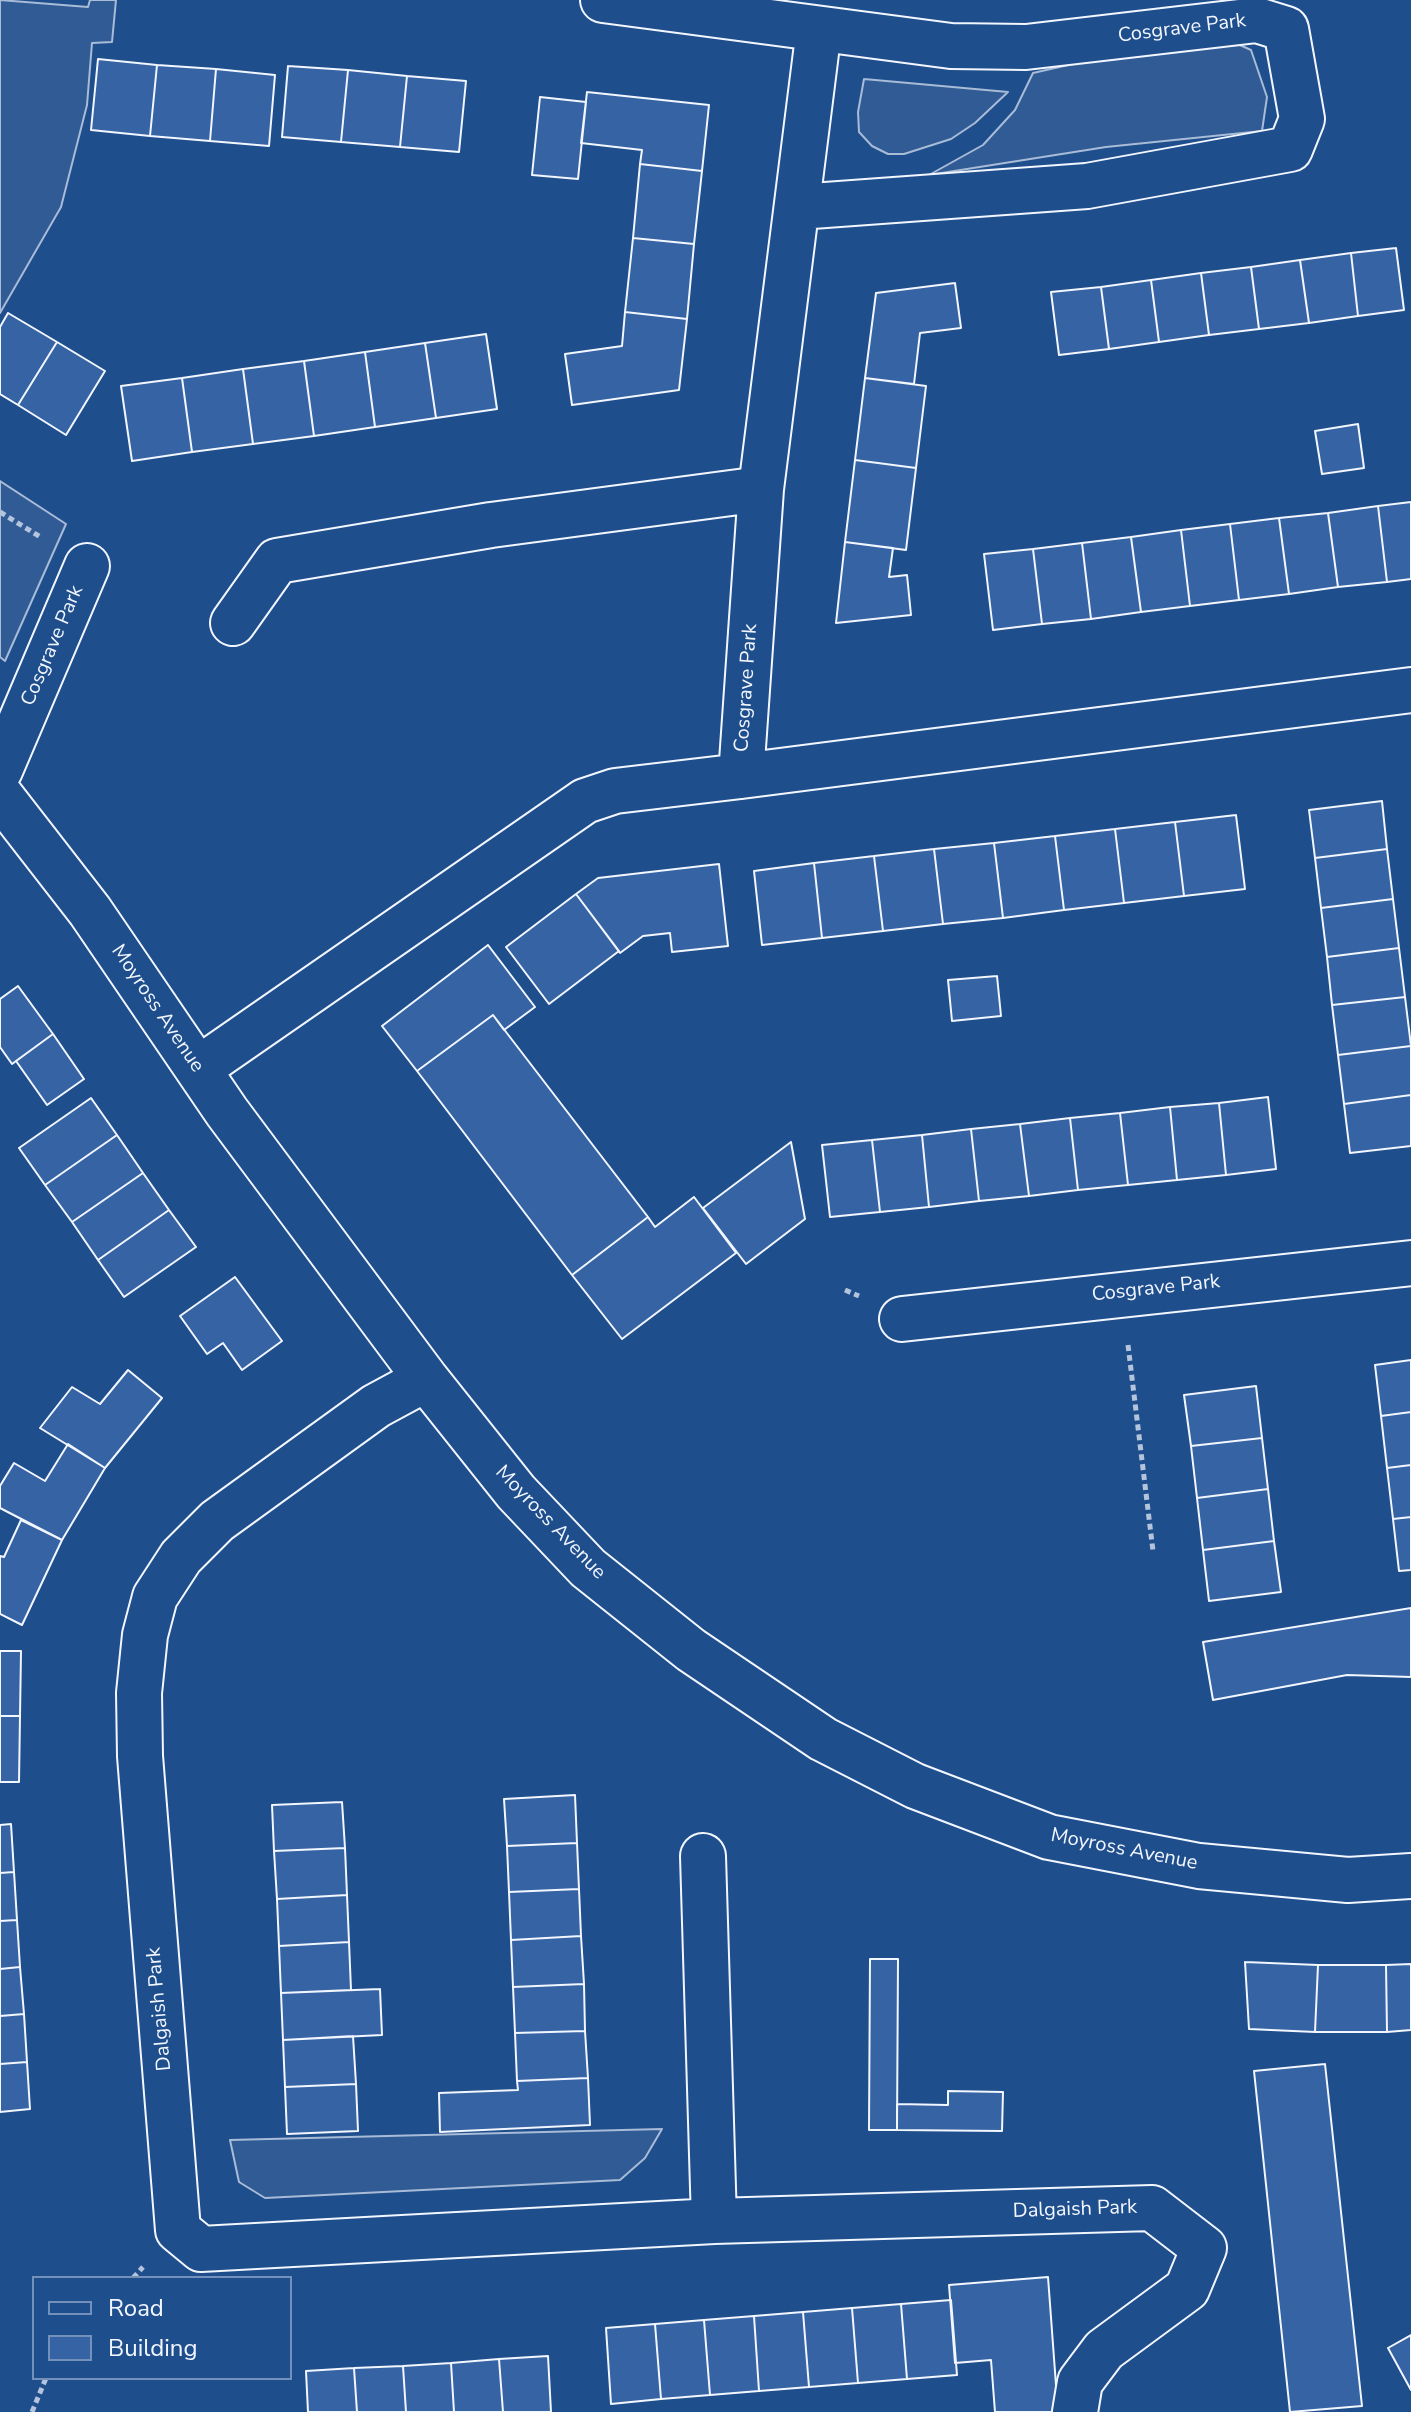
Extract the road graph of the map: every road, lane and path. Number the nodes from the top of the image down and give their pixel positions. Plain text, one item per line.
1 (603, 0) edge
2 (819, 29) junction
3 (798, 207) junction
4 (761, 489) junction
5 (87, 566) dead end
6 (233, 623) dead end
7 (1411, 690) edge
8 (0, 770) edge
9 (741, 776) junction
10 (0, 795) edge
11 (198, 1069) junction
12 (1411, 1263) edge
13 (1121, 1292) junction
14 (902, 1319) dead end
15 (426, 1379) junction
16 (1153, 1551) dead end
17 (703, 1856) dead end
18 (1411, 1876) edge
19 (714, 2221) junction
20 (45, 2380) edge
21 (32, 2412) edge
22 (1075, 2412) edge

1 - 2 street, Cosgrave Park
2 - 3 street, Cosgrave Park
2 - 3 street, Cosgrave Park
3 - 4 street, Cosgrave Park
4 - 6 street
4 - 9 street, Cosgrave Park
5 - 8 street, Cosgrave Park
7 - 9 street, Cosgrave Park
9 - 11 street
10 - 11 street, Moyross Avenue
11 - 15 street, Moyross Avenue
12 - 13 street, Cosgrave Park
13 - 14 street, Cosgrave Park
13 - 16 path
15 - 18 street, Moyross Avenue
15 - 19 street, Dalgaish Park
17 - 19 street
19 - 22 street, Dalgaish Park
20 - 21 path

